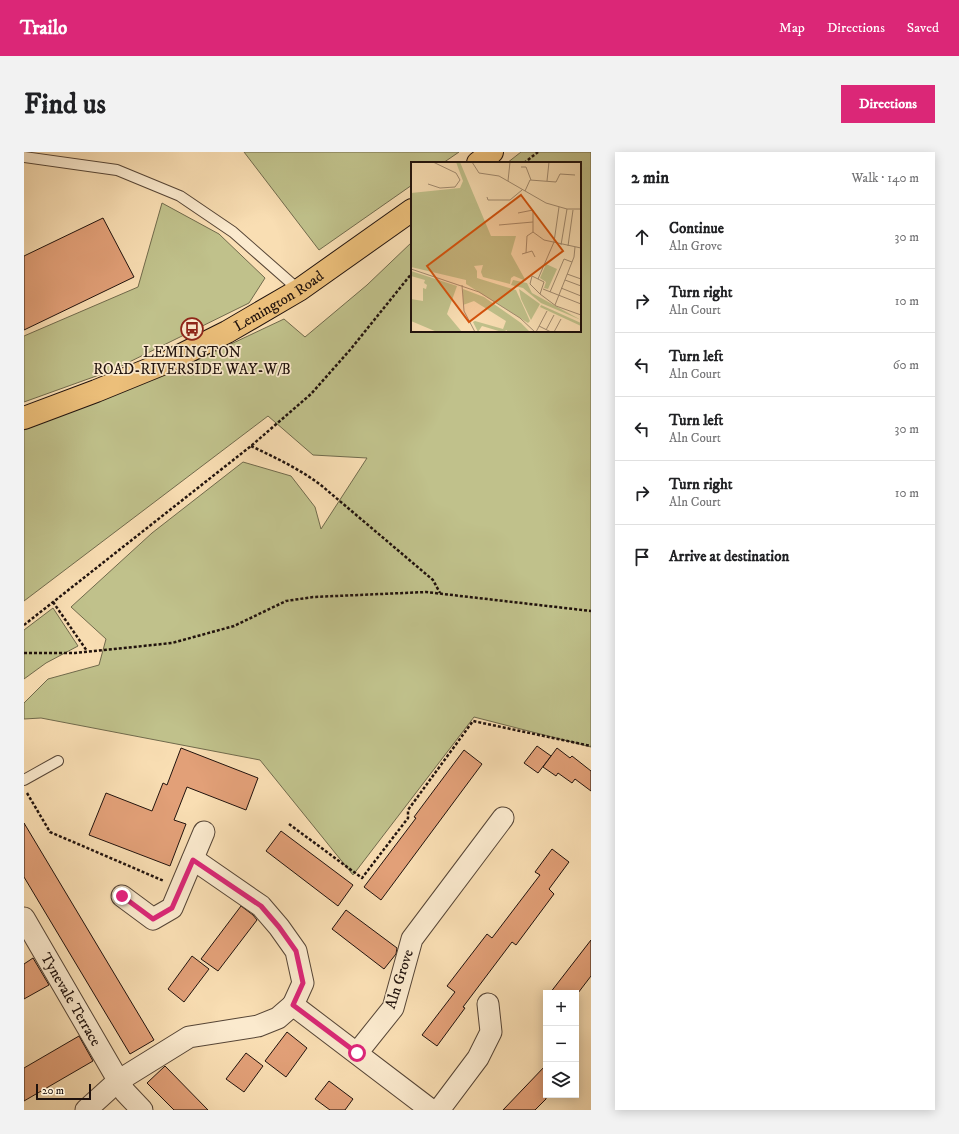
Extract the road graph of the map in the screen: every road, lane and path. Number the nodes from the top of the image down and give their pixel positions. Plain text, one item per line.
1 (492, 152) edge
2 (538, 152) edge
3 (24, 157) edge
4 (479, 162) edge
5 (525, 162) edge
6 (411, 211) edge
7 (411, 274) edge
8 (299, 290) junction
9 (24, 418) edge
10 (251, 446) junction
11 (440, 593) junction
12 (53, 602) junction
13 (591, 611) edge
14 (24, 625) edge
15 (87, 651) junction
16 (24, 653) edge
17 (591, 746) edge
18 (58, 761) dead end
19 (24, 780) edge
20 (24, 788) edge
21 (503, 818) dead end
22 (289, 824) dead end
23 (204, 832) dead end
24 (193, 860) junction
25 (181, 888) junction
26 (122, 896) dead end
27 (24, 918) edge
28 (488, 1004) dead end
29 (293, 1005) junction
30 (357, 1053) junction
31 (118, 1081) junction
32 (86, 1110) edge
33 (142, 1110) edge
34 (431, 1110) edge
35 (439, 1110) edge

1 - 4 main road
2 - 5 path
3 - 8 lane
6 - 8 main road, Lemington Road
7 - 10 path
8 - 9 main road, Lemington Road
10 - 11 path
10 - 12 path
11 - 13 path
11 - 15 path
12 - 14 path
12 - 15 path
15 - 16 path
17 - 22 path
18 - 19 lane
20 - 25 path
21 - 30 street, Aln Grove
23 - 24 street
24 - 25 street
24 - 29 street
25 - 26 street
27 - 31 street, Tynevale Terrace
28 - 35 street
29 - 30 street
29 - 31 street
30 - 34 street
31 - 32 street
31 - 33 street, Tynevale Terrace

